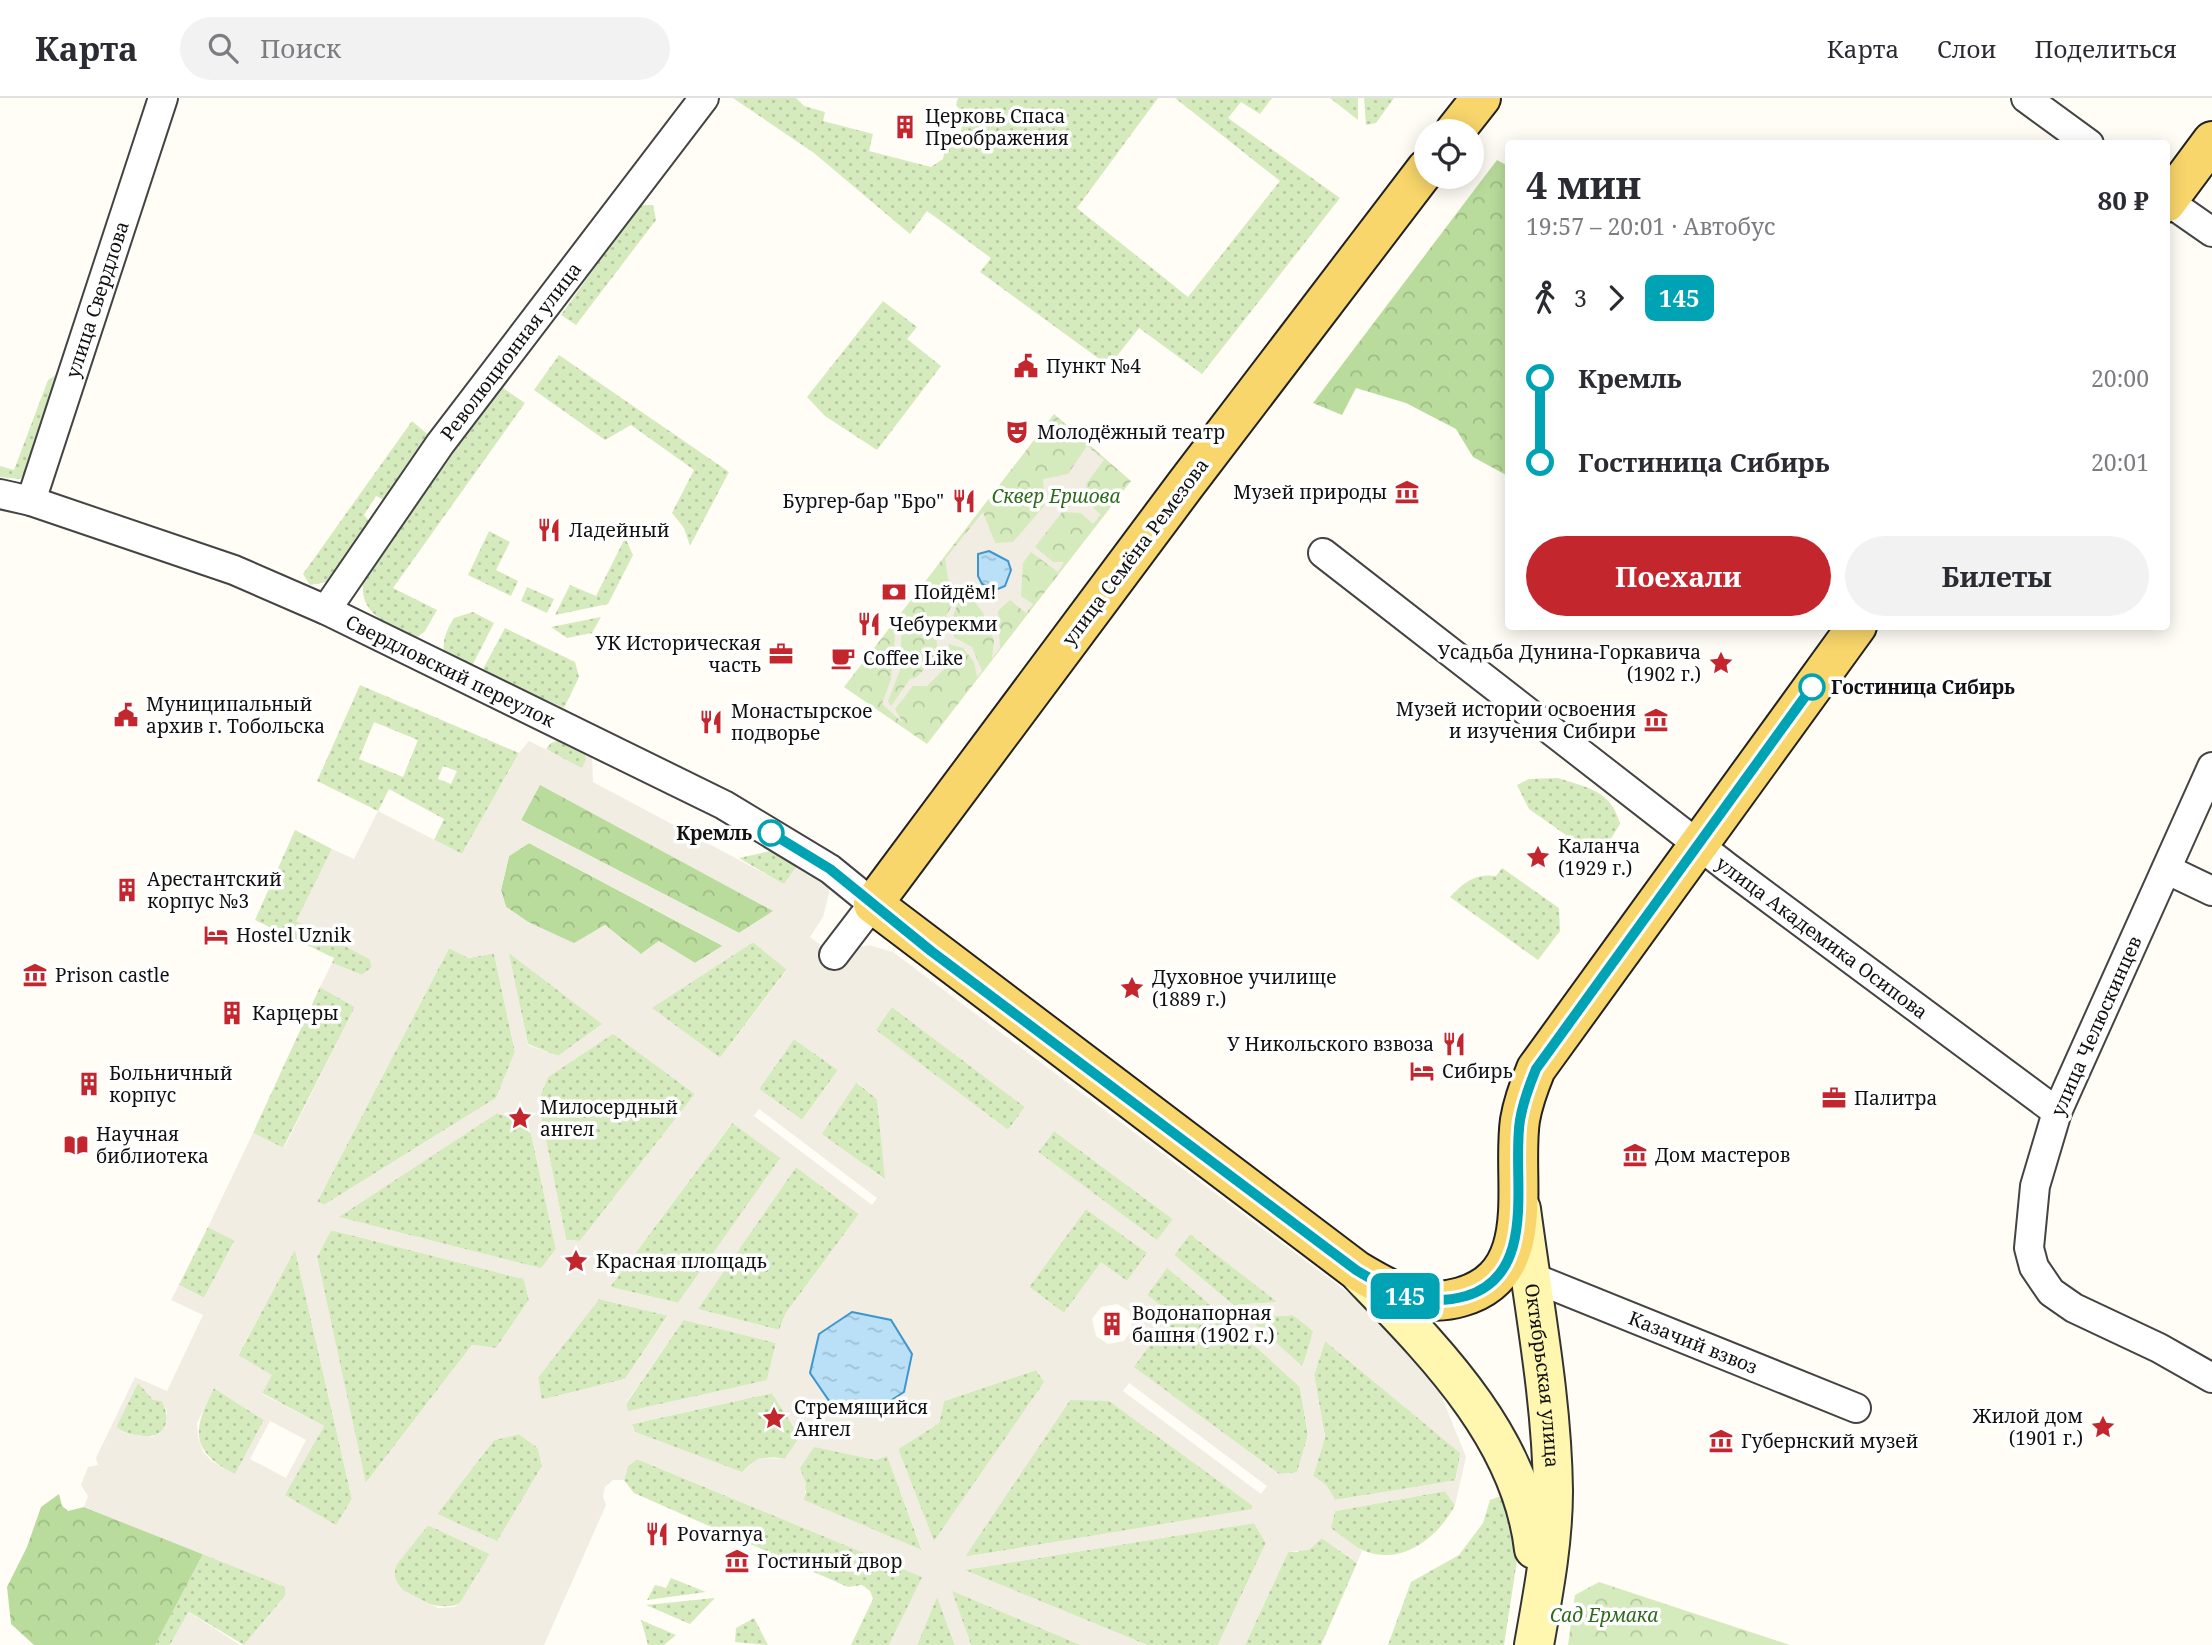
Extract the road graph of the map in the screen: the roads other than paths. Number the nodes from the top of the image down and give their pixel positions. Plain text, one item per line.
1 (163, 98) edge
2 (1480, 98) edge
3 (2026, 98) edge
4 (701, 99) edge
5 (1464, 119) edge
6 (2084, 140) edge
7 (2212, 141) edge
8 (1414, 185) edge
9 (2170, 197) edge
10 (2170, 203) edge
11 (2212, 232) edge
12 (0, 494) edge
13 (31, 501) junction
14 (1323, 553) dead end
15 (326, 610) junction
16 (1854, 630) edge
17 (2212, 767) edge
18 (1697, 844) junction
19 (2168, 870) junction
20 (2212, 891) edge
21 (873, 904) junction
22 (834, 955) dead end
23 (2057, 1112) junction
24 (1519, 1194) junction
25 (1356, 1270) junction
26 (1529, 1276) junction
27 (2212, 1378) edge
28 (1856, 1408) dead end
29 (1533, 1645) edge

1 - 13 street, улица Свердлова
2 - 5 main road
3 - 6 street
4 - 15 street, Революционная улица
7 - 9 main road
8 - 21 main road, улица Семёна Ремезова
10 - 11 street
12 - 13 street, Свердловский переулок
13 - 15 street, Свердловский переулок
14 - 18 street, улица Академика Осипова
15 - 21 street, Свердловский переулок
16 - 18 main road, Октябрьская улица
17 - 19 street, улица Челюскинцев
18 - 23 street, улица Академика Осипова
18 - 24 main road, Октябрьская улица
19 - 20 street
19 - 23 street, улица Челюскинцев
21 - 22 street
21 - 25 main road
23 - 27 street, улица Челюскинцев
24 - 25 main road
24 - 26 main road, Октябрьская улица
25 - 29 main road
26 - 28 street, Казачий взвоз
26 - 29 main road, Октябрьская улица

